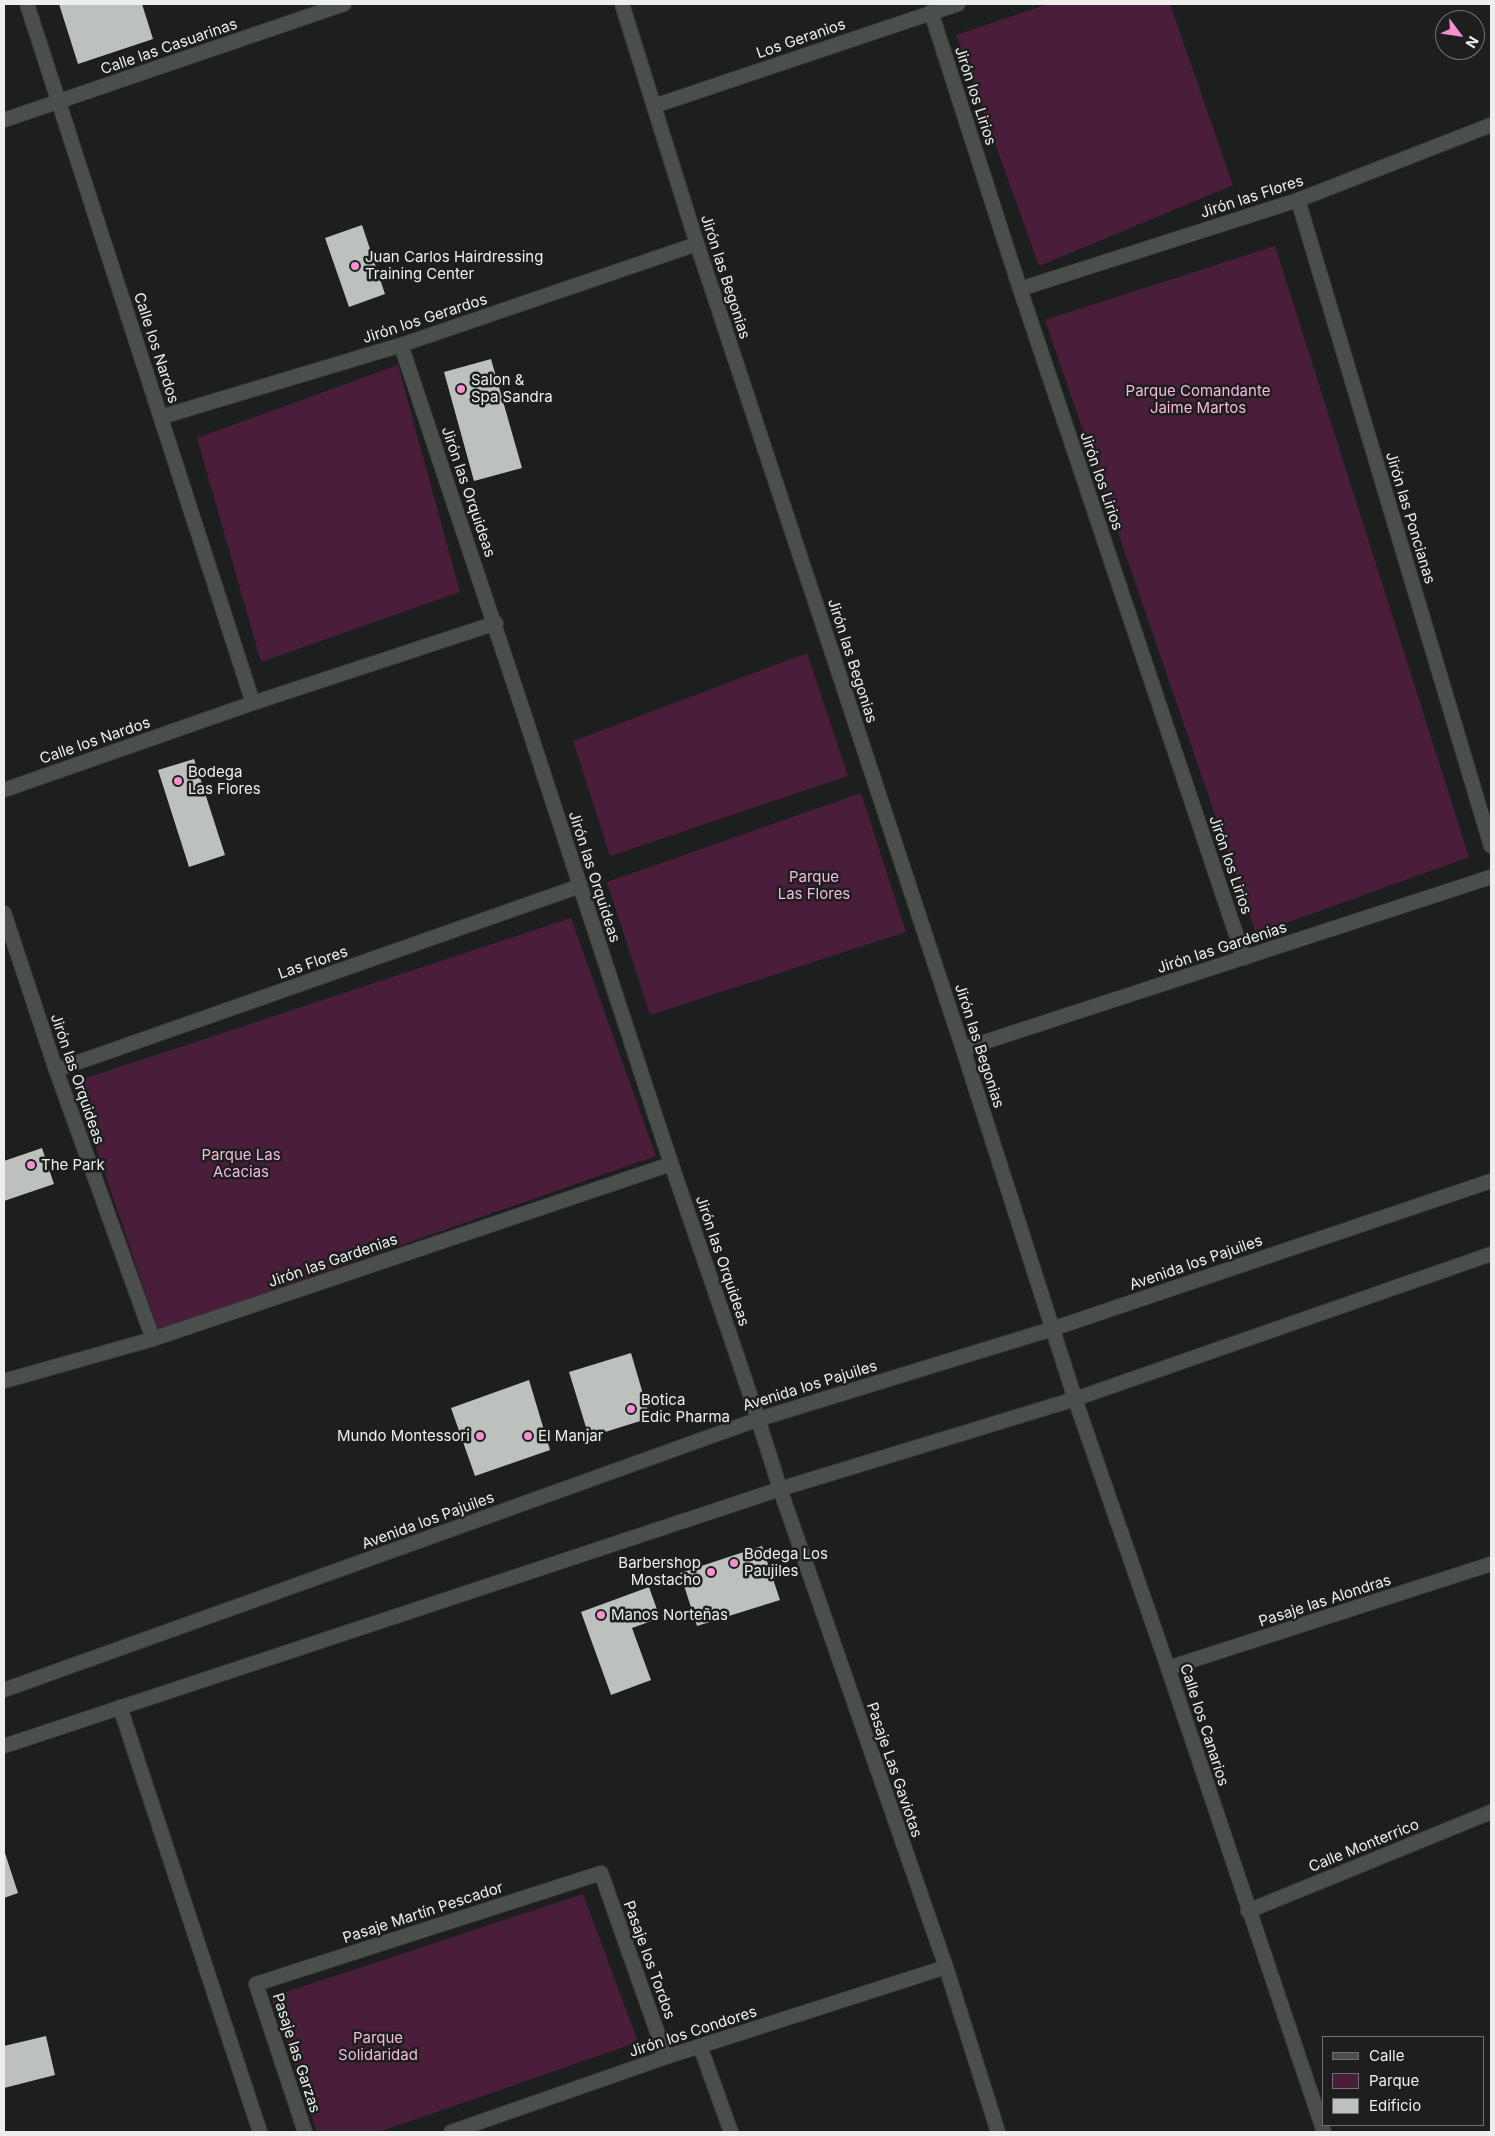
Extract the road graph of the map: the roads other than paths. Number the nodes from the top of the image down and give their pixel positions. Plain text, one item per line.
1 (27, 4) edge
2 (344, 4) edge
3 (622, 4) edge
4 (958, 4) edge
5 (931, 12) junction
6 (59, 102) junction
7 (654, 106) junction
8 (4, 120) edge
9 (1491, 126) edge
10 (1298, 200) junction
11 (697, 244) junction
12 (1020, 290) junction
13 (402, 345) junction
14 (161, 418) junction
15 (496, 624) junction
16 (253, 703) junction
17 (4, 790) edge
18 (1491, 846) edge
19 (1491, 876) edge
20 (580, 886) junction
21 (4, 913) edge
22 (1244, 958) junction
23 (963, 1049) junction
24 (56, 1070) junction
25 (671, 1164) junction
26 (1491, 1181) edge
27 (1491, 1254) edge
28 (1052, 1329) junction
29 (153, 1339) junction
30 (4, 1382) edge
31 (1075, 1400) junction
32 (759, 1419) junction
33 (780, 1489) junction
34 (1491, 1564) edge
35 (1168, 1668) junction
36 (4, 1690) edge
37 (120, 1708) junction
38 (4, 1746) edge
39 (1491, 1813) edge
40 (600, 1874) joint
41 (1248, 1911) junction
42 (946, 1967) junction
43 (256, 1984) joint
44 (700, 2046) junction
45 (666, 2057) junction
46 (260, 2132) edge
47 (305, 2132) edge
48 (451, 2132) edge
49 (731, 2132) edge
50 (998, 2132) edge
51 (1324, 2132) edge

1 - 6 street, Calle los Nardos
2 - 6 street, Calle las Casuarinas
3 - 7 street, Jirón las Begonias
4 - 5 street, Los Geranios
5 - 7 street, Los Geranios
5 - 12 street, Jirón los Lirios
6 - 8 street, Calle las Casuarinas
6 - 14 street, Calle los Nardos
7 - 11 street, Jirón las Begonias
9 - 10 street, Jirón las Flores
10 - 12 street, Jirón las Flores
10 - 18 street, Jirón las Poncianas
11 - 13 street, Jirón los Gerardos
11 - 23 street, Jirón las Begonias
12 - 22 street, Jirón los Lirios
13 - 14 street, Jirón los Gerardos
13 - 15 street, Jirón las Orquideas
14 - 16 street, Calle los Nardos
15 - 16 street, Calle los Nardos
15 - 20 street, Jirón las Orquideas
16 - 17 street, Calle los Nardos
19 - 22 street, Jirón las Gardenias
20 - 24 street, Las Flores
20 - 25 street, Jirón las Orquideas
21 - 24 street, Jirón las Orquideas
22 - 23 street, Jirón las Gardenias
23 - 28 street, Jirón las Begonias
24 - 29 street, Jirón las Orquideas
25 - 29 street, Jirón las Gardenias
25 - 32 street, Jirón las Orquideas
26 - 28 street, Avenida los Pajuiles
27 - 31 street
28 - 31 street, Calle los Canarios
28 - 32 street, Avenida los Pajuiles
29 - 30 street, Jirón las Gardenias
31 - 33 street
31 - 35 street, Calle los Canarios
32 - 33 street, Pasaje Las Gaviotas
32 - 36 street, Avenida los Pajuiles
33 - 37 street
33 - 42 street, Pasaje Las Gaviotas
34 - 35 street, Pasaje las Alondras
35 - 41 street, Calle los Canarios
37 - 38 street
37 - 46 street
39 - 41 street, Calle Monterrico
40 - 43 street, Pasaje Martín Pescador
40 - 45 street, Pasaje los Tordos
41 - 51 street, Calle los Canarios
42 - 44 street, Jirón los Condores
42 - 50 street, Pasaje Las Gaviotas
43 - 47 street, Pasaje las Garzas
44 - 45 street, Jirón los Condores
44 - 49 street
45 - 48 street, Jirón los Condores

